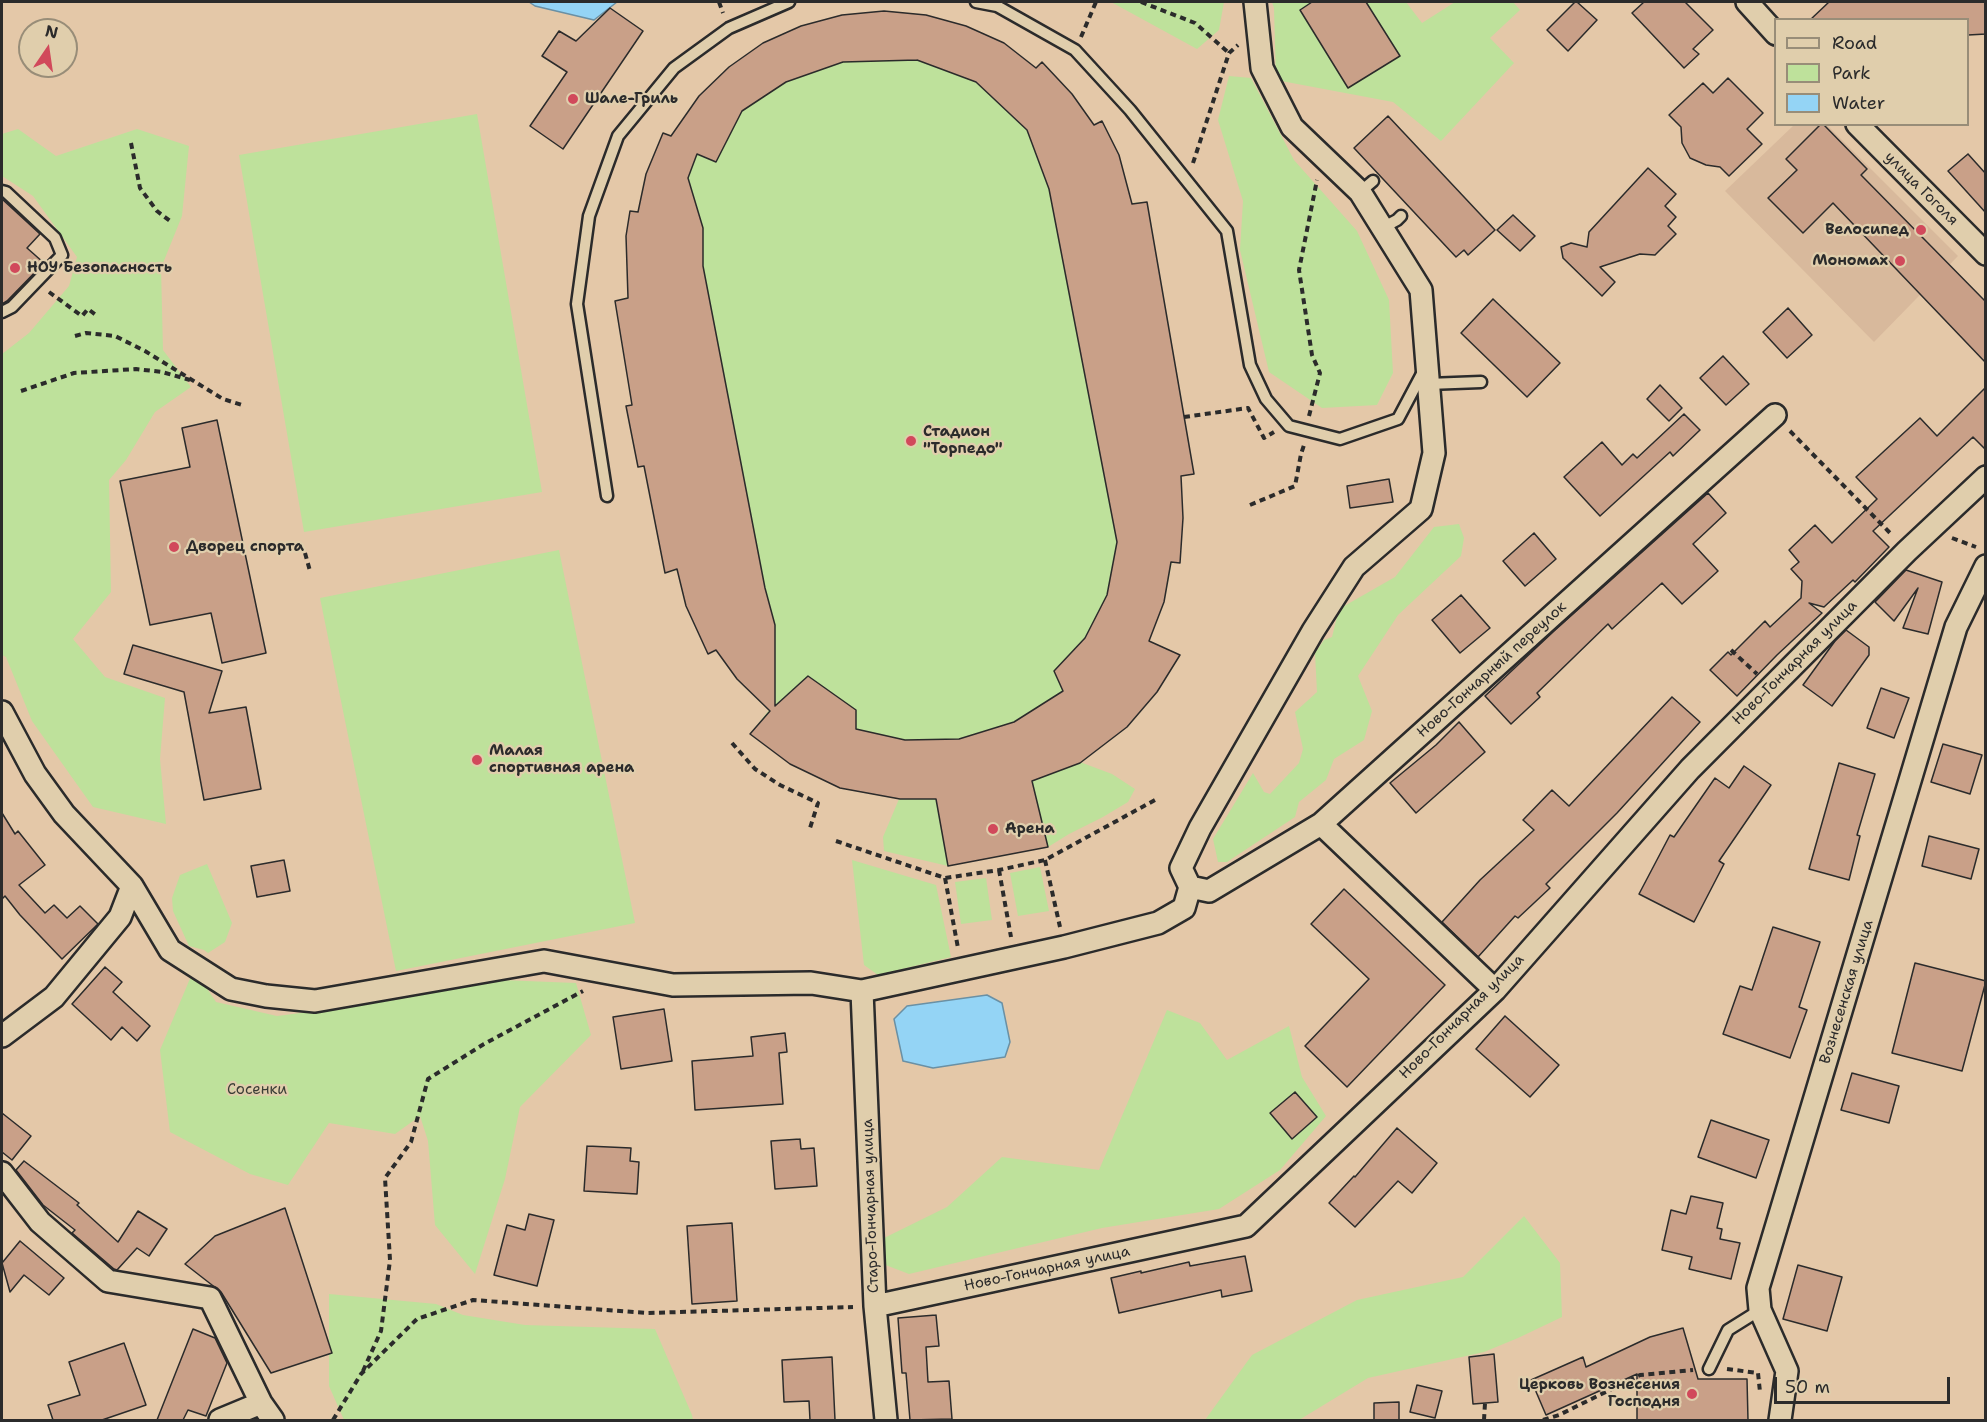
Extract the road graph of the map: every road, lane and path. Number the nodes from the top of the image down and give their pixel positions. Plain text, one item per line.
1 (789, 2) edge
2 (976, 2) edge
3 (1096, 2) edge
4 (1141, 2) edge
5 (1255, 2) edge
6 (1747, 2) edge
7 (1258, 25) junction
8 (1774, 32) edge
9 (1075, 50) junction
10 (1229, 53) junction
11 (1859, 126) edge
12 (131, 143) dead end
13 (1322, 156) junction
14 (1189, 181) junction
15 (2, 191) edge
16 (1401, 216) dead end
17 (170, 221) dead end
18 (1382, 228) junction
19 (1986, 254) edge
20 (37, 283) junction
21 (2, 312) edge
22 (96, 315) dead end
23 (75, 336) dead end
24 (1427, 375) junction
25 (194, 382) junction
26 (1482, 382) dead end
27 (21, 391) dead end
28 (242, 405) dead end
29 (1775, 415) joint
30 (1184, 417) dead end
31 (1305, 430) junction
32 (1275, 431) dead end
33 (1300, 454) dead end
34 (1986, 477) edge
35 (607, 496) dead end
36 (1250, 505) dead end
37 (1929, 530) junction
38 (1907, 550) junction
39 (1986, 551) edge
40 (304, 554) dead end
41 (1986, 567) edge
42 (310, 571) dead end
43 (1731, 650) dead end
44 (1758, 675) dead end
45 (2, 712) edge
46 (732, 743) dead end
47 (1155, 800) dead end
48 (1321, 824) junction
49 (810, 828) dead end
50 (836, 841) dead end
51 (1046, 860) junction
52 (999, 870) junction
53 (945, 878) junction
54 (132, 886) junction
55 (1190, 887) junction
56 (1064, 947) junction
57 (1015, 958) junction
58 (962, 968) junction
59 (612, 974) junction
60 (1495, 990) junction
61 (862, 991) junction
62 (2, 1036) edge
63 (2, 1173) edge
64 (875, 1306) junction
65 (1760, 1310) junction
66 (1727, 1360) dead end
67 (1709, 1369) joint
68 (361, 1374) junction
69 (1761, 1397) dead end
70 (261, 1403) junction
71 (1485, 1403) dead end
72 (220, 1420) edge
73 (273, 1420) edge
74 (333, 1420) edge
75 (886, 1420) edge
76 (1484, 1420) edge
77 (1543, 1420) edge
78 (1780, 1420) edge

1 - 35 lane
2 - 9 lane
3 - 9 path
4 - 10 path
5 - 7 street
6 - 8 street
7 - 10 path
7 - 13 street
9 - 14 lane
10 - 14 path
11 - 19 street, улица Гоголя
12 - 17 path
13 - 18 street
13 - 31 path
14 - 31 lane
15 - 20 lane
16 - 18 lane
18 - 24 street
20 - 21 lane
20 - 22 path
23 - 25 path
24 - 26 lane
24 - 31 lane
24 - 55 street
25 - 27 path
25 - 28 path
29 - 38 path
29 - 48 street, Ново-Гончарный переулок
30 - 32 path
33 - 36 path
34 - 37 street, Ново-Гончарная улица
37 - 38 street, Ново-Гончарная улица
37 - 39 path
38 - 60 street, Ново-Гончарная улица
40 - 42 path
41 - 65 street, Вознесенская улица
43 - 44 path
45 - 54 street
46 - 49 path
47 - 51 path
48 - 55 street, Ново-Гончарный переулок
48 - 60 street
50 - 53 path
51 - 52 path
51 - 56 path
52 - 53 path
52 - 57 path
53 - 58 path
54 - 59 street
54 - 62 street
55 - 56 street
56 - 57 street
57 - 58 street
58 - 61 street
59 - 61 street
59 - 68 path
60 - 64 street, Ново-Гончарная улица
61 - 64 street, Старо-Гончарная улица
63 - 70 street
64 - 68 path
64 - 75 street, Старо-Гончарная улица
65 - 67 lane
65 - 78 street, Вознесенская улица
66 - 69 path
67 - 77 path
68 - 74 path
70 - 72 street
70 - 73 street
71 - 76 path

